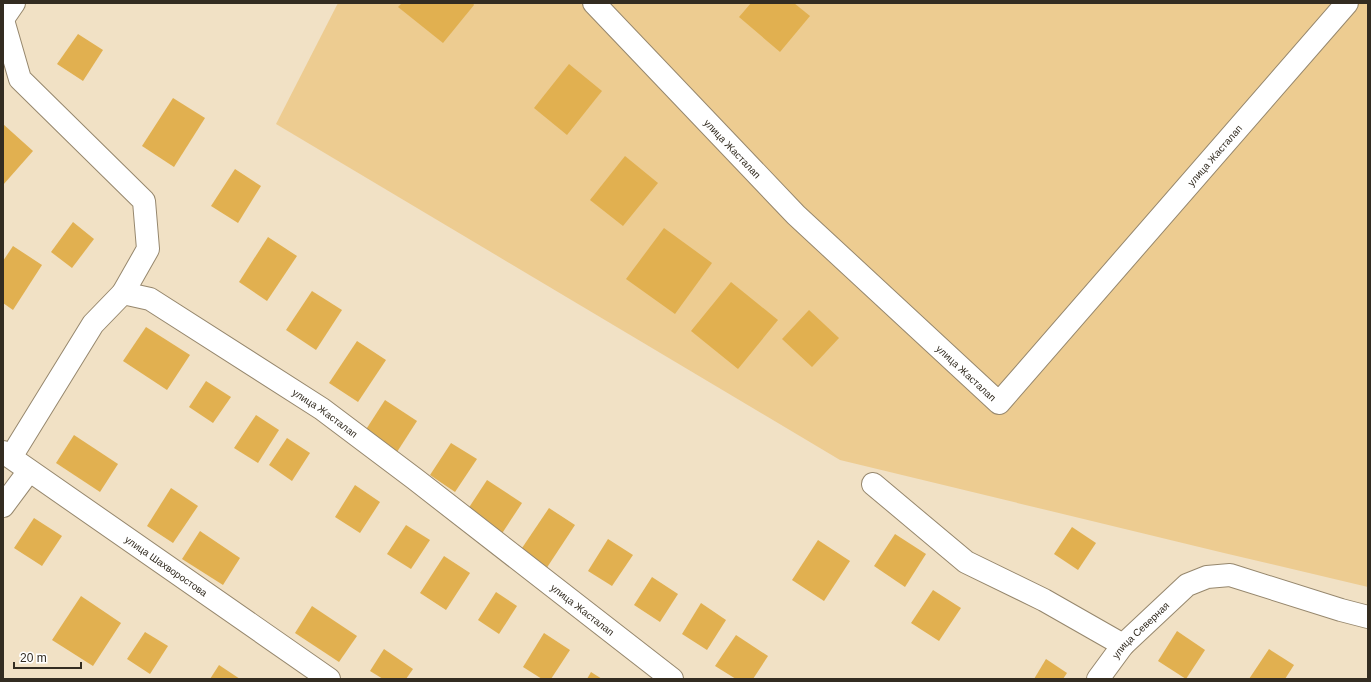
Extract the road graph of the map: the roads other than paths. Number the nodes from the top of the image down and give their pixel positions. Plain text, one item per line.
1 (14, 3) edge
2 (594, 3) edge
3 (1347, 3) edge
4 (3, 20) edge
5 (123, 293) junction
6 (7, 455) edge
7 (29, 471) junction
8 (873, 484) dead end
9 (3, 506) edge
10 (1368, 616) edge
11 (1123, 645) junction
12 (329, 679) edge
13 (672, 679) edge
14 (1098, 679) edge

1 - 4 street
2 - 3 street, улица Жасталап
4 - 5 street
5 - 6 street
5 - 13 street, улица Жасталап
6 - 7 street, улица Шахворостова
7 - 9 street
7 - 12 street, улица Шахворостова
8 - 11 street
10 - 11 street, улица Северная
11 - 14 street, улица Северная

